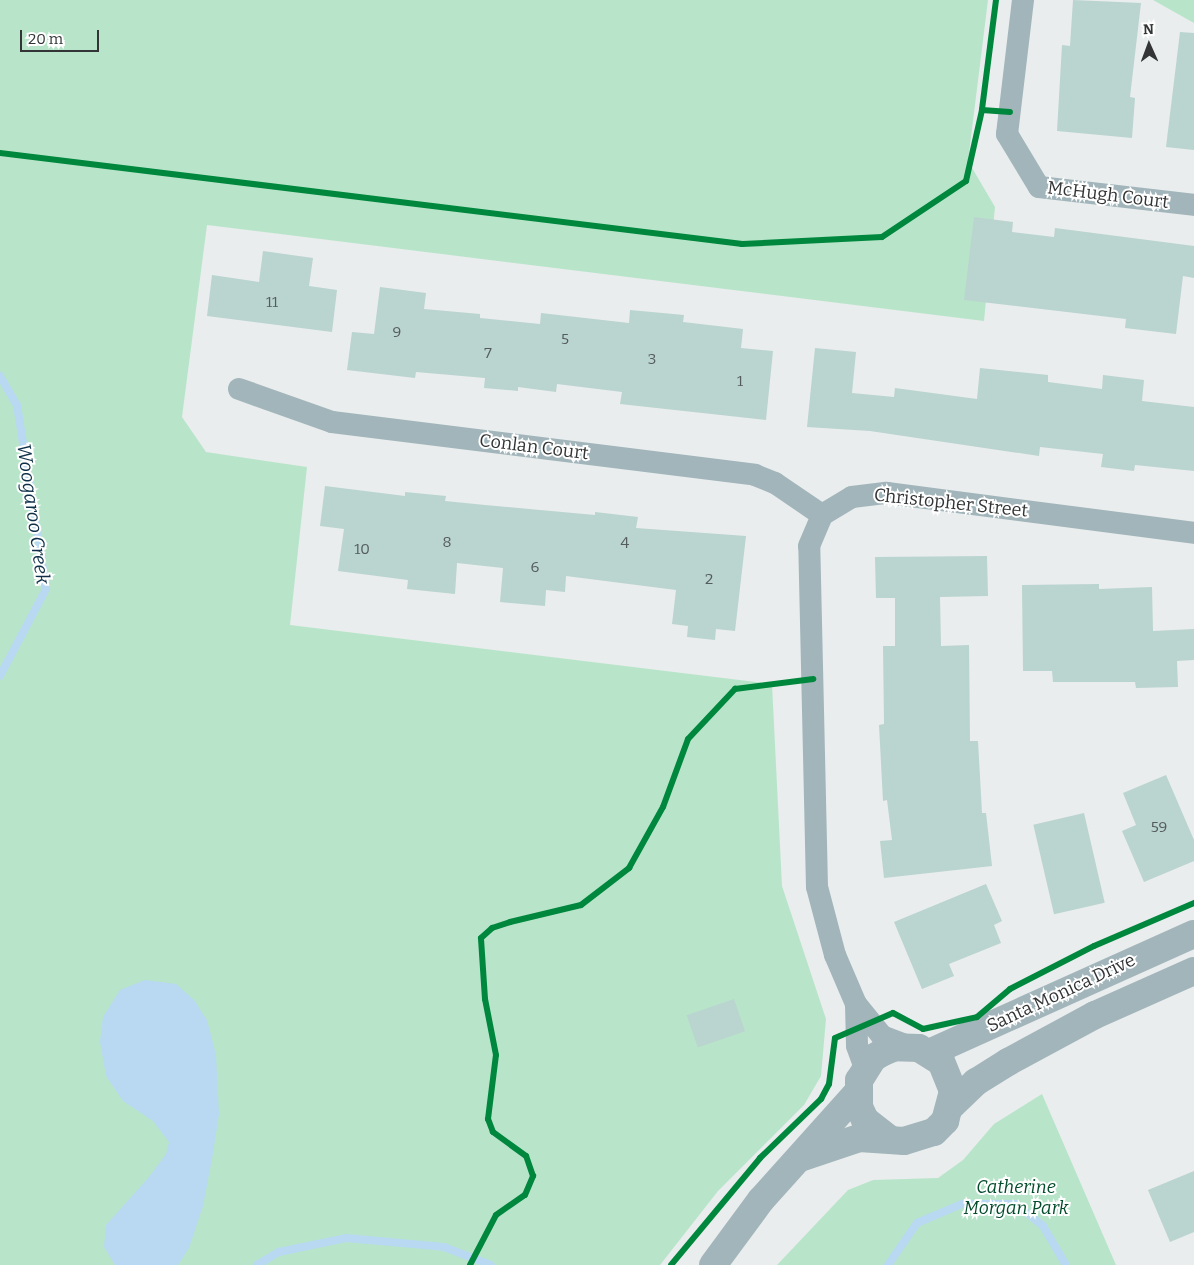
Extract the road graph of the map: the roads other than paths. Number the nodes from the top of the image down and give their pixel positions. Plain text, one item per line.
1 (1022, 0) edge
2 (1194, 205) edge
3 (239, 390) dead end
4 (822, 515) junction
5 (1194, 533) edge
6 (1192, 941) edge
7 (1194, 971) edge
8 (856, 1004) junction
9 (918, 1049) junction
10 (861, 1080) junction
11 (951, 1106) junction
12 (888, 1138) junction
13 (800, 1158) junction
14 (713, 1265) edge

1 - 2 street, McHugh Court
3 - 4 street, Conlan Court
4 - 5 street, Christopher Street
4 - 8 street
6 - 9 street, Santa Monica Drive
7 - 11 street, Santa Monica Drive
8 - 9 street
8 - 10 street
9 - 10 street, Santa Monica Drive
9 - 11 street
10 - 12 street
10 - 13 street, Santa Monica Drive
11 - 12 street, Santa Monica Drive
12 - 13 street, Santa Monica Drive
13 - 14 street, Santa Monica Drive

